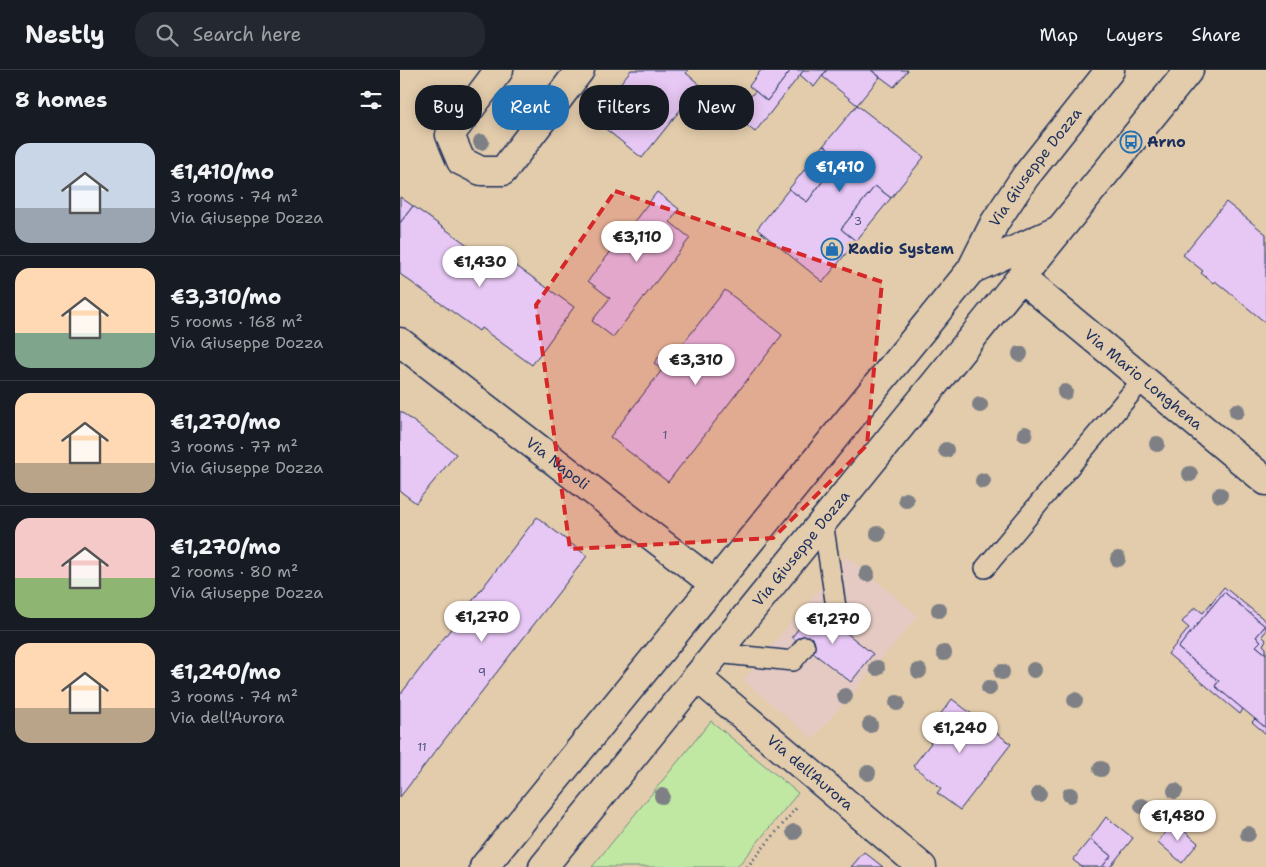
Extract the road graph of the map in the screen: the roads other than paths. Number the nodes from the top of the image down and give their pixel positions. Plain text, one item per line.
1 (499, 70) edge
2 (580, 70) edge
3 (1110, 70) edge
4 (1189, 70) edge
5 (1060, 229) junction
6 (971, 270) junction
7 (1021, 278) junction
8 (400, 342) edge
9 (1143, 379) junction
10 (1266, 481) edge
11 (823, 522) junction
12 (985, 568) dead end
13 (714, 584) junction
14 (827, 618) dead end
15 (805, 646) dead end
16 (716, 653) junction
17 (697, 677) junction
18 (484, 867) edge
19 (543, 867) edge
20 (922, 867) edge

1 - 2 main road
3 - 6 main road, Via Giuseppe Dozza
4 - 5 main road, Via Giuseppe Dozza
5 - 6 main road, Via Giuseppe Dozza
5 - 7 main road, Via Giuseppe Dozza
6 - 13 main road, Via Giuseppe Dozza
7 - 9 main road, Via Mario Longhena
7 - 11 main road, Via Giuseppe Dozza
8 - 13 main road, Via Napoli
9 - 10 main road, Via Mario Longhena
9 - 12 lane
11 - 14 lane
11 - 16 main road, Via Giuseppe Dozza
13 - 18 main road, Via Giuseppe Dozza
15 - 16 lane
16 - 17 main road, Via Giuseppe Dozza
17 - 19 main road, Via Giuseppe Dozza
17 - 20 main road, Via dell'Aurora

